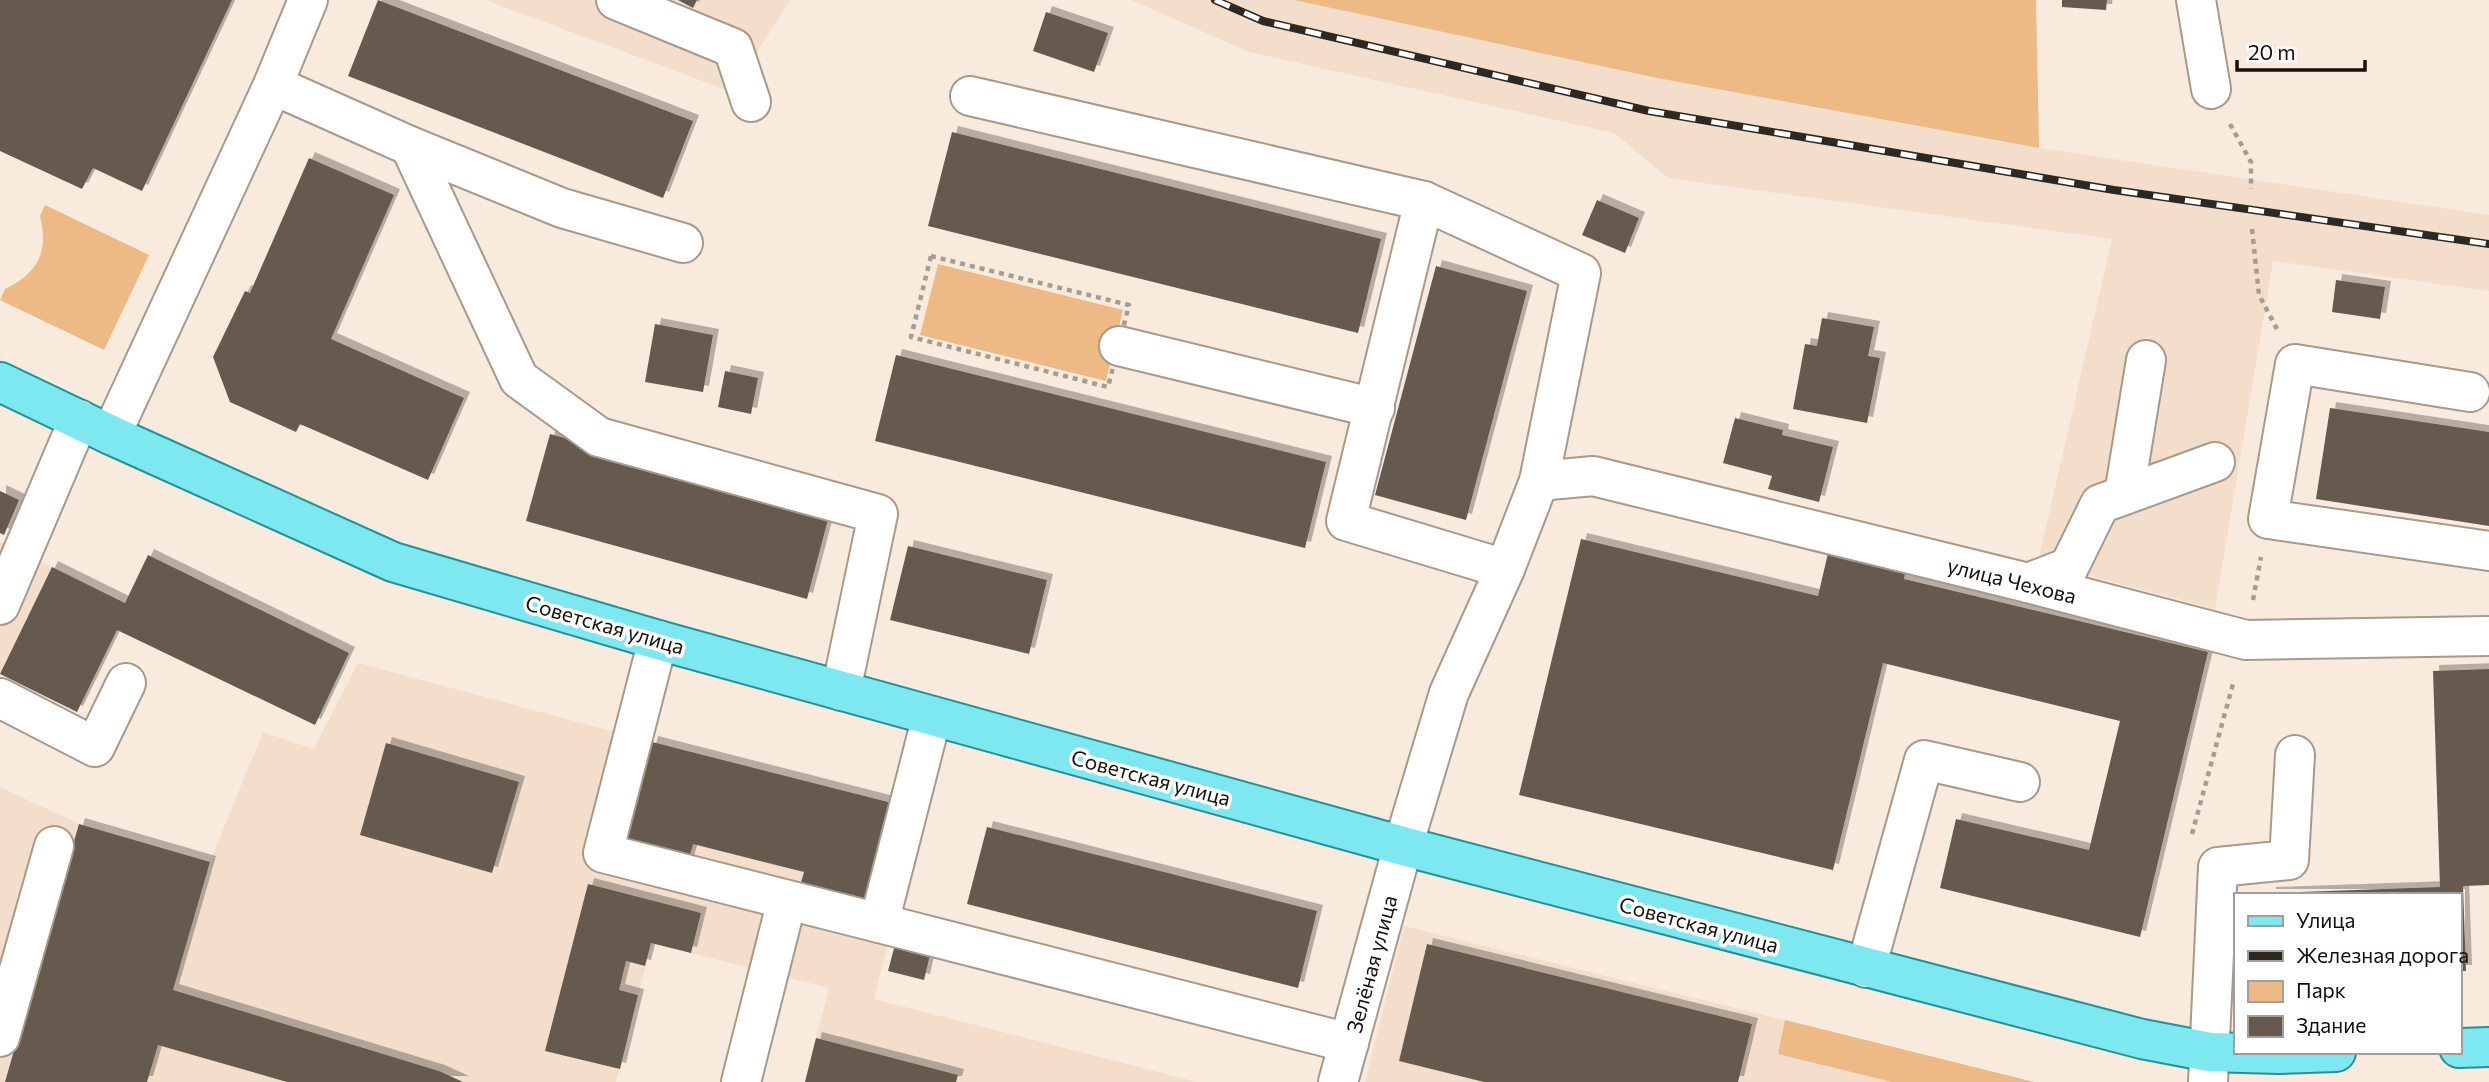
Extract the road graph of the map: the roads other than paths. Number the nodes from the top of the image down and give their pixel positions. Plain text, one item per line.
1 (308, 0) edge
2 (616, 0) edge
3 (2196, 0) edge
4 (273, 85) junction
5 (2211, 89) road end
6 (970, 96) dead end
7 (751, 102) dead end
8 (410, 146) junction
9 (1424, 201) junction
10 (683, 243) dead end
11 (1119, 346) road end
12 (2146, 360) dead end
13 (0, 382) edge
14 (2470, 392) dead end
15 (1375, 408) junction
16 (95, 427) junction
17 (2215, 462) dead end
18 (1539, 481) junction
19 (2124, 495) junction
20 (2489, 551) edge
21 (1505, 569) junction
22 (2028, 583) junction
23 (0, 605) edge
24 (2489, 636) edge
25 (658, 640) junction
26 (126, 683) dead end
27 (841, 691) junction
28 (0, 698) edge
29 (932, 716) junction
30 (2295, 755) dead end
31 (2020, 782) dead end
32 (54, 846) dead end
33 (1403, 846) junction
34 (787, 900) junction
35 (879, 923) junction
36 (1866, 968) junction
37 (0, 1037) edge
38 (1349, 1043) junction
39 (2489, 1047) edge
40 (2461, 1048) edge
41 (2278, 1054) edge
42 (2209, 1067) edge
43 (1342, 1081) edge
44 (741, 1082) edge

1 - 4 street
2 - 7 street
3 - 5 street
4 - 8 street
4 - 16 street
6 - 9 street
8 - 10 street
8 - 27 street
9 - 15 street
9 - 18 street, Зелёная улица
11 - 15 street
12 - 19 street
13 - 16 main road, Советская улица
14 - 20 street
15 - 21 street
16 - 23 street
16 - 25 main road, Советская улица
17 - 19 street
18 - 21 street, Зелёная улица
18 - 22 street, улица Чехова
19 - 22 street
21 - 33 street, Зелёная улица
22 - 24 street, улица Чехова
25 - 27 main road, Советская улица
25 - 34 street
26 - 28 street
27 - 29 main road, Советская улица
29 - 33 main road, Советская улица
29 - 35 street
30 - 42 street
31 - 36 street
32 - 37 street
33 - 36 main road, Советская улица
33 - 38 street, Зелёная улица
34 - 35 street
34 - 44 street
35 - 38 street
36 - 42 main road, Советская улица
38 - 43 street, Зелёная улица
39 - 40 main road
41 - 42 main road, Советская улица

